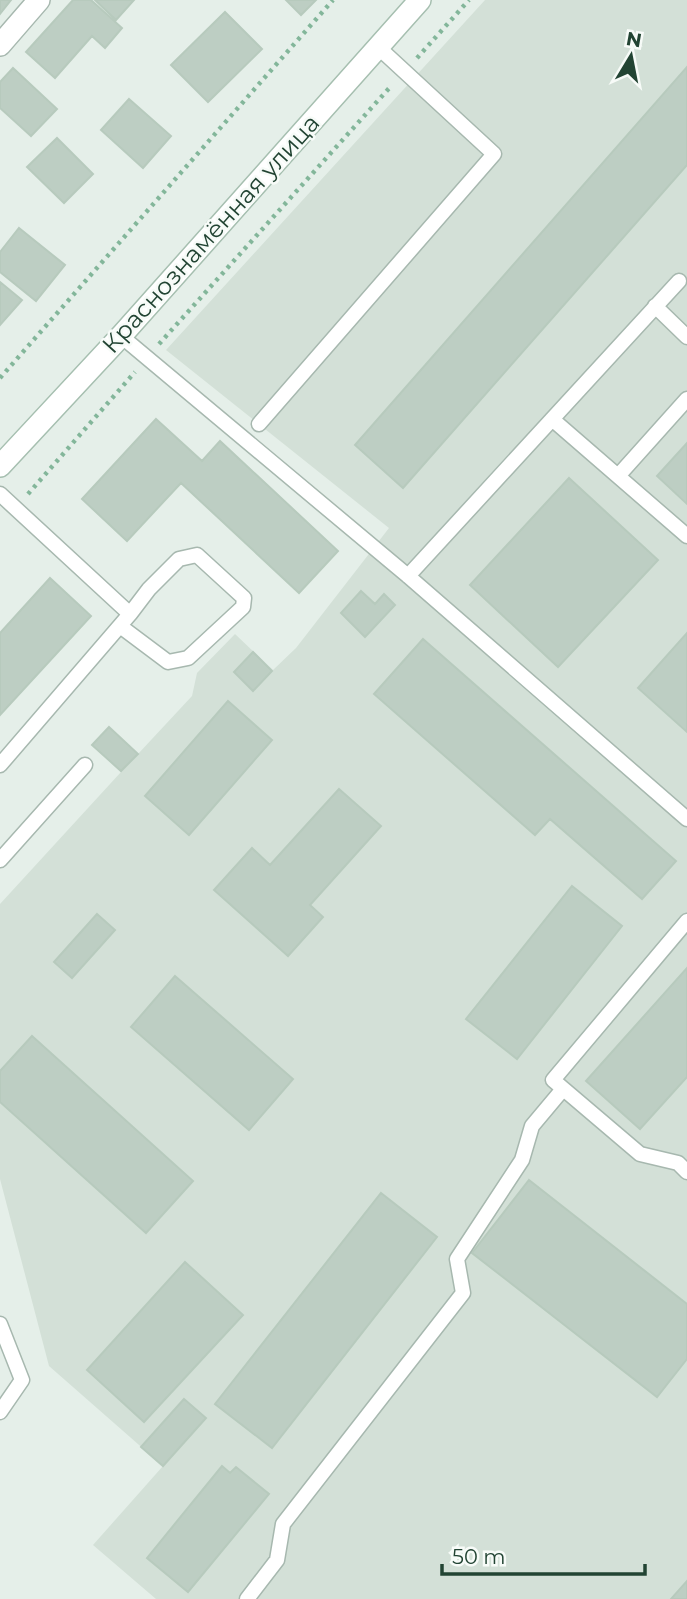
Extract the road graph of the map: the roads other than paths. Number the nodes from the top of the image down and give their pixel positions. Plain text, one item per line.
1 (39, 0) edge
2 (420, 0) edge
3 (0, 45) edge
4 (378, 47) junction
5 (679, 281) dead end
6 (655, 306) junction
7 (121, 336) junction
8 (687, 337) edge
9 (687, 399) edge
10 (552, 419) junction
11 (259, 424) dead end
12 (0, 466) edge
13 (618, 475) junction
14 (0, 494) edge
15 (687, 536) edge
16 (408, 576) junction
17 (130, 614) junction
18 (120, 626) junction
19 (0, 765) edge
20 (85, 765) dead end
21 (687, 819) edge
22 (0, 860) edge
23 (687, 921) edge
24 (563, 1088) junction
25 (687, 1172) edge
26 (0, 1324) edge
27 (0, 1412) edge
28 (247, 1599) edge

1 - 3 street
2 - 4 street, Краснознамённая улица
4 - 7 street, Краснознамённая улица
4 - 11 lane
5 - 6 lane
6 - 8 lane
6 - 10 lane
7 - 12 street, Краснознамённая улица
7 - 16 lane
9 - 13 lane
10 - 13 lane
10 - 16 lane
13 - 15 lane
14 - 17 lane
16 - 21 lane
17 - 18 lane
17 - 18 lane
18 - 19 lane
20 - 22 lane
23 - 24 lane
24 - 25 lane
24 - 28 lane
26 - 27 lane

